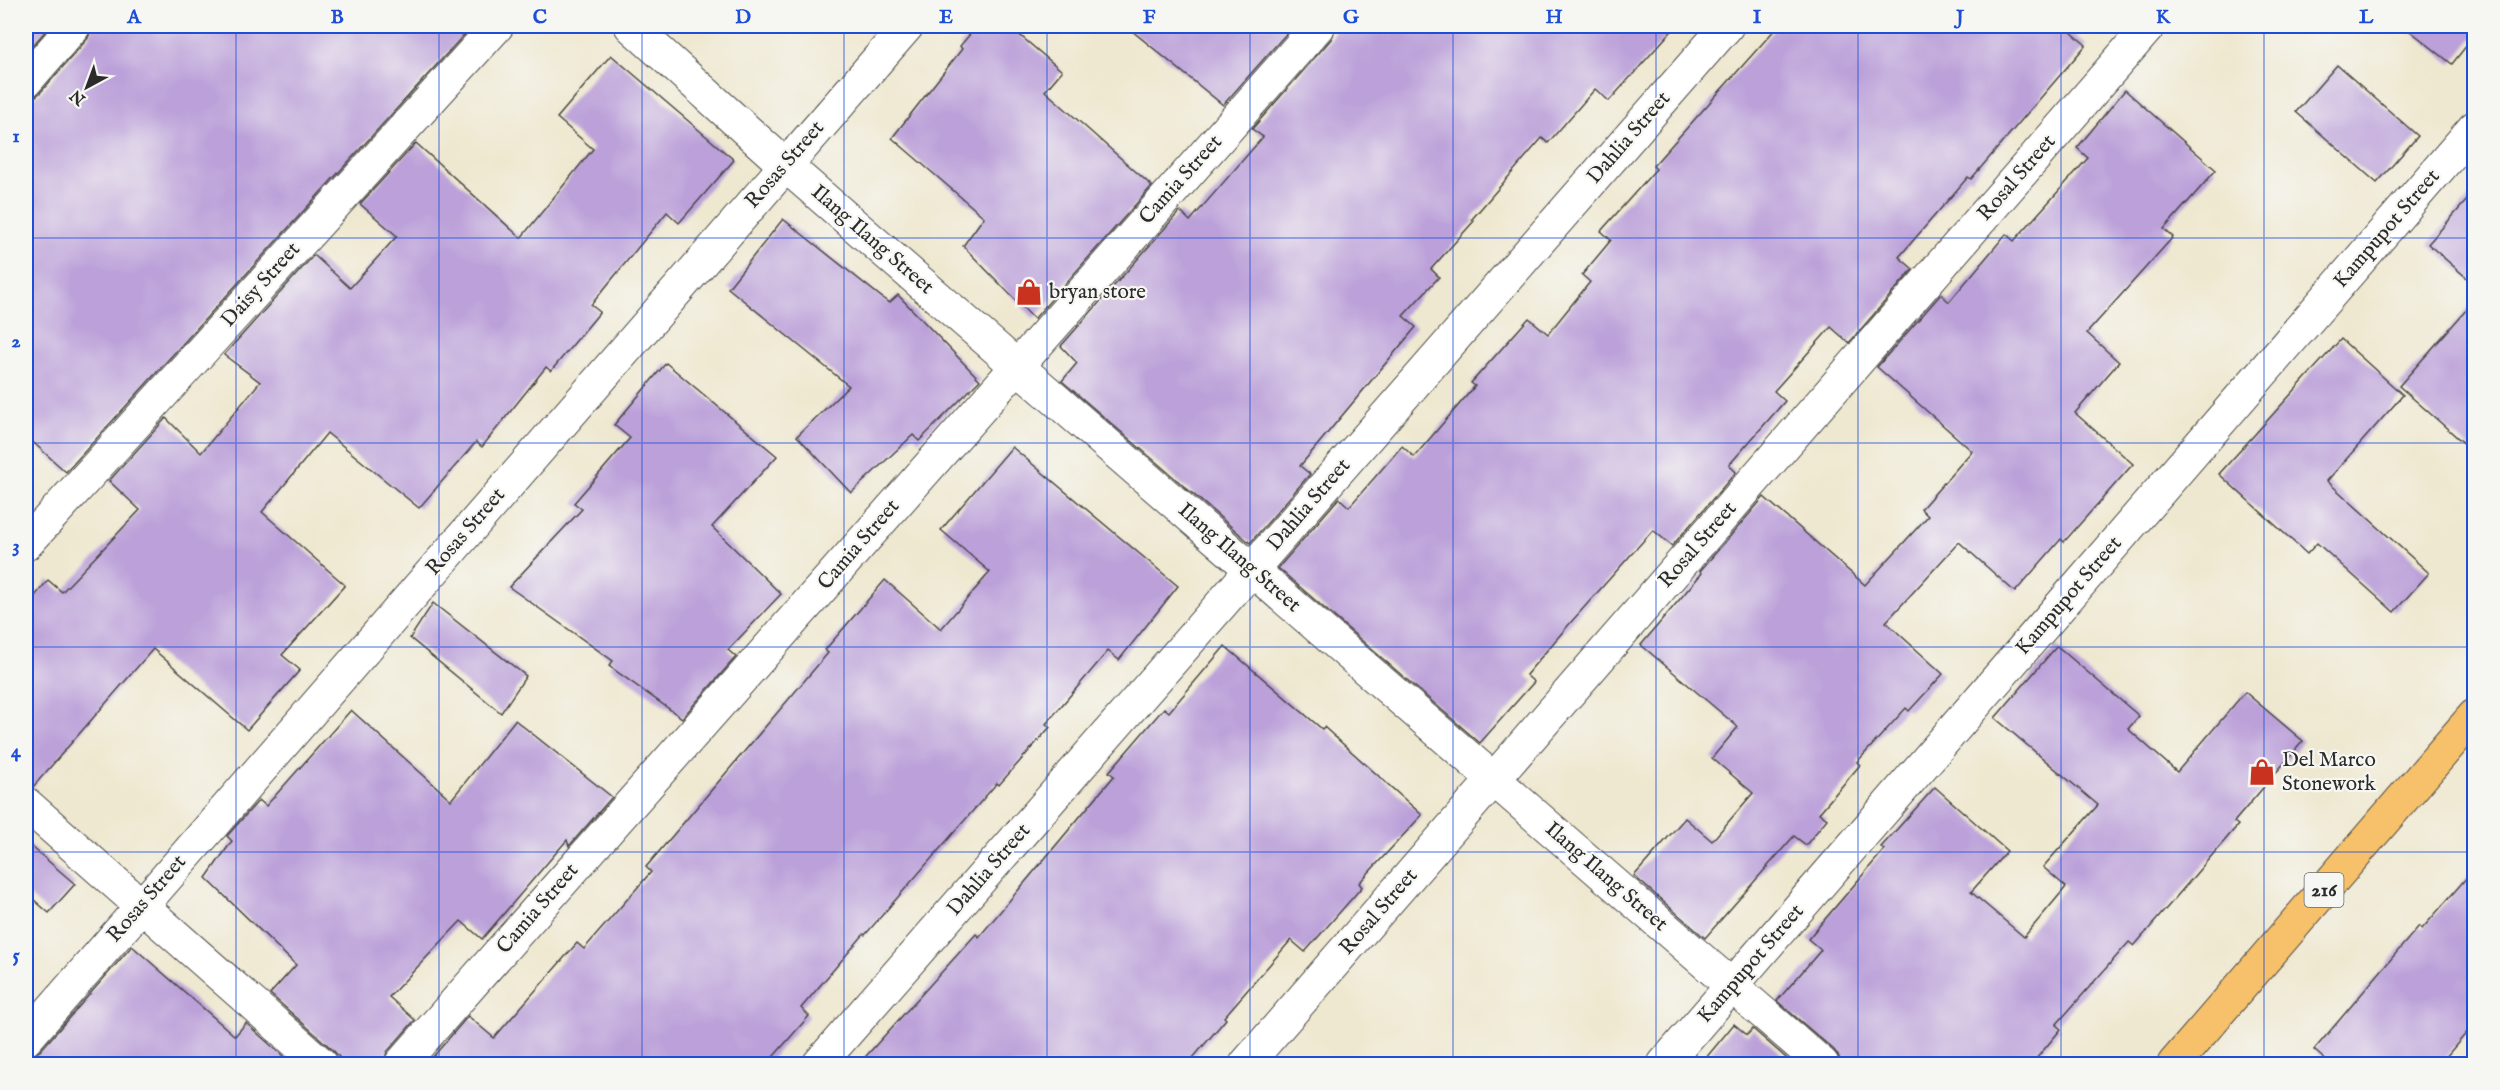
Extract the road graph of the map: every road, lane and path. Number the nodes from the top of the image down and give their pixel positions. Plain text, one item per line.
1 (74, 26) edge
2 (497, 26) edge
3 (631, 26) edge
4 (907, 26) edge
5 (1318, 26) edge
6 (1727, 26) edge
7 (2142, 28) edge
8 (26, 81) edge
9 (2475, 128) edge
10 (786, 165) junction
11 (1017, 365) junction
12 (26, 544) edge
13 (1252, 570) junction
14 (2475, 716) edge
15 (1494, 780) junction
16 (26, 804) edge
17 (141, 906) junction
18 (1731, 987) junction
19 (26, 1039) edge
20 (321, 1065) edge
21 (401, 1065) edge
22 (819, 1065) edge
23 (1246, 1065) edge
24 (1664, 1065) edge
25 (1822, 1065) edge
26 (2174, 1065) edge

1 - 8 street
2 - 12 street, Daisy Street
3 - 10 street, Ilang Ilang Street
4 - 10 street, Rosas Street
5 - 11 street, Camia Street
6 - 13 street, Dahlia Street
7 - 15 street, Rosal Street
9 - 18 street, Kampupot Street
10 - 11 street, Ilang Ilang Street
10 - 17 street, Rosas Street
11 - 13 street, Ilang Ilang Street
11 - 21 street, Camia Street
13 - 15 street, Ilang Ilang Street
13 - 22 street, Dahlia Street
14 - 26 main road, 216
15 - 18 street, Ilang Ilang Street
15 - 23 street, Rosal Street
16 - 17 street
17 - 19 street, Rosas Street
17 - 20 street
18 - 24 street, Kampupot Street
18 - 25 street, Ilang Ilang Street

